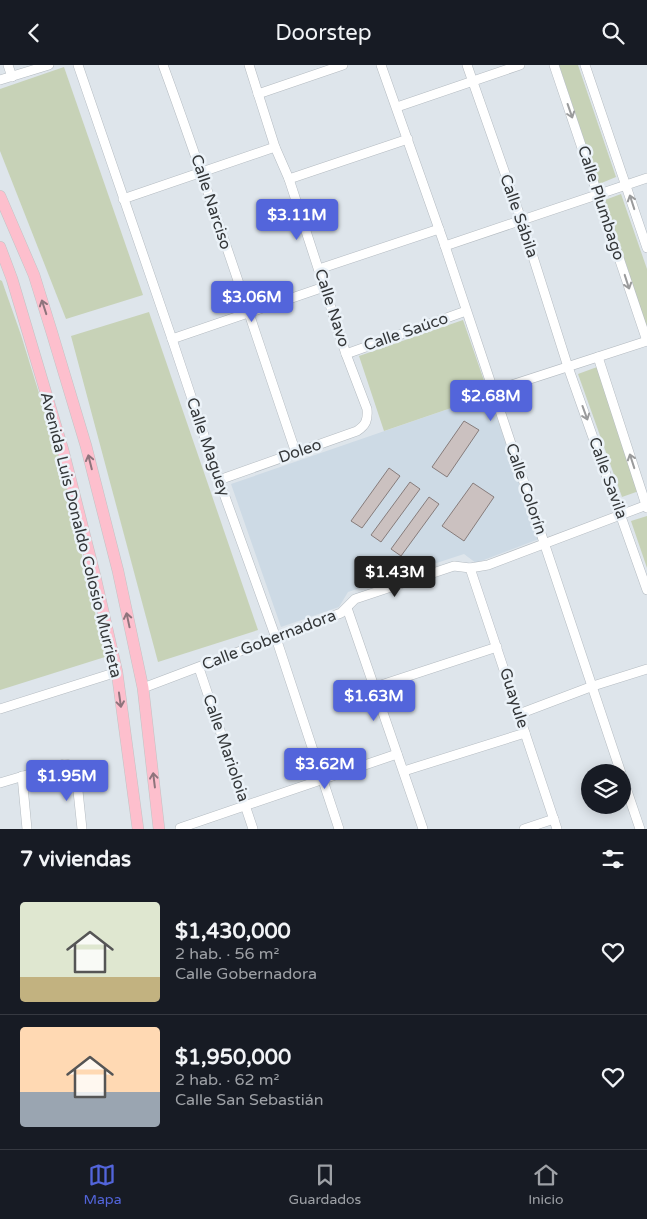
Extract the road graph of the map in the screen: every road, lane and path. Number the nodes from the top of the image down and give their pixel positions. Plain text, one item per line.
1 (8, 65) edge
2 (49, 65) edge
3 (78, 65) edge
4 (164, 65) edge
5 (249, 65) edge
6 (343, 65) edge
7 (381, 65) edge
8 (467, 65) edge
9 (520, 65) edge
10 (554, 65) edge
11 (585, 65) edge
12 (12, 77) junction
13 (0, 80) edge
14 (472, 81) junction
15 (258, 93) junction
16 (397, 107) junction
17 (408, 139) junction
18 (276, 147) junction
19 (202, 171) junction
20 (647, 178) edge
21 (289, 179) junction
22 (626, 185) junction
23 (598, 194) junction
24 (0, 196) edge
25 (123, 199) junction
26 (521, 219) junction
27 (439, 229) junction
28 (445, 246) junction
29 (0, 247) edge
30 (647, 248) edge
31 (319, 269) junction
32 (0, 272) edge
33 (12, 279) junction
34 (324, 287) junction
35 (466, 311) junction
36 (248, 312) junction
37 (172, 339) junction
38 (647, 341) edge
39 (346, 354) junction
40 (598, 357) junction
41 (568, 367) junction
42 (493, 391) junction
43 (368, 409) joint
44 (296, 453) junction
45 (219, 480) junction
46 (647, 506) edge
47 (621, 515) junction
48 (544, 544) junction
49 (470, 568) junction
50 (647, 590) edge
51 (347, 608) junction
52 (276, 638) junction
53 (497, 647) junction
54 (199, 668) junction
55 (647, 669) edge
56 (117, 672) junction
57 (593, 686) junction
58 (375, 687) junction
59 (143, 689) junction
60 (0, 709) edge
61 (519, 714) junction
62 (525, 733) junction
63 (397, 753) junction
64 (618, 764) edge
65 (404, 771) junction
66 (22, 776) junction
67 (322, 779) junction
68 (0, 783) edge
69 (631, 802) edge
70 (246, 806) junction
71 (554, 819) junction
72 (180, 828) edge
73 (640, 828) edge
74 (27, 829) edge
75 (82, 829) edge
76 (138, 829) edge
77 (159, 829) edge
78 (254, 829) edge
79 (339, 829) edge
80 (423, 829) edge
81 (524, 829) edge
82 (557, 829) edge

1 - 12 street
2 - 12 street
3 - 25 street, Calle Maguey
4 - 19 street, Calle Narciso
5 - 15 street, Calle Navo
6 - 15 street
7 - 16 street, Calle Colorín
8 - 14 street, Calle Sábila
9 - 14 street
10 -> 23 street, Calle Plumbago
11 - 22 street, Calle Plumbago
12 - 13 street
14 - 16 street
14 - 26 street, Calle Sábila
15 - 18 street, Calle Navo
16 - 17 street, Calle Colorín
17 - 21 street
17 - 27 street, Calle Colorín
18 - 19 street
18 - 21 street, Calle Navo
19 - 25 street
19 - 36 street, Calle Narciso
20 - 22 street
21 - 31 street, Calle Navo
22 - 23 street
30 -> 22 street, Calle Plumbago
23 - 26 street
23 -> 38 street, Calle Plumbago
59 -> 24 main road, Avenida Luis Donaldo Colosio Murrieta
25 - 37 street, Calle Maguey
26 - 28 street
26 - 41 street, Calle Sábila
27 - 28 street, Calle Colorín
27 - 31 street
28 - 35 street, Calle Colorín
29 - 33 main road, Avenida Luis Donaldo Colosio Murrieta
31 - 34 street, Calle Navo
32 - 33 street
33 - 56 main road, Avenida Luis Donaldo Colosio Murrieta
34 - 36 street
34 - 39 street, Calle Navo
35 - 39 street, Calle Saúco
35 - 42 street, Calle Colorín
36 - 37 street
36 - 44 street, Calle Narciso
37 - 45 street, Calle Maguey
38 - 40 street
39 - 43 street, Calle Navo
40 - 41 street
46 -> 40 street, Calle Savila
41 - 42 street
41 -> 47 street, Calle Savila
42 - 48 street, Calle Colorín
43 - 44 street, Doleo
44 - 45 street, Doleo
45 - 52 street, Calle Maguey
46 - 47 street, Calle Gobernadora
47 - 48 street, Calle Gobernadora
47 - 50 street, Calle Savila
48 - 49 street, Calle Gobernadora
48 - 57 street, Calle Colorín
49 - 51 street, Calle Gobernadora
49 - 53 street, Guayule
51 - 52 street, Calle Gobernadora
51 - 58 street
52 - 54 street, Calle Gobernadora
52 - 67 street, Calle Maguey
53 - 58 street
53 - 61 street, Guayule
54 - 59 street, Calle Gobernadora
54 - 70 street, Calle Marioloia
55 - 57 street
56 - 60 street
56 -> 76 main road, Avenida Luis Donaldo Colosio Murrieta
57 - 61 street
57 - 64 street, Calle Colorín
58 - 63 street
77 -> 59 main road, Avenida Luis Donaldo Colosio Murrieta
61 - 62 street, Guayule
62 - 65 street
62 - 71 street, Guayule
63 - 65 street
63 - 67 street
65 - 80 street
66 - 68 street
66 - 74 street
66 - 75 street
67 - 70 street
67 - 79 street, Calle Maguey
69 - 73 street
70 - 72 street
70 - 78 street, Calle Marioloia
71 - 81 street
71 - 82 street, Guayule

